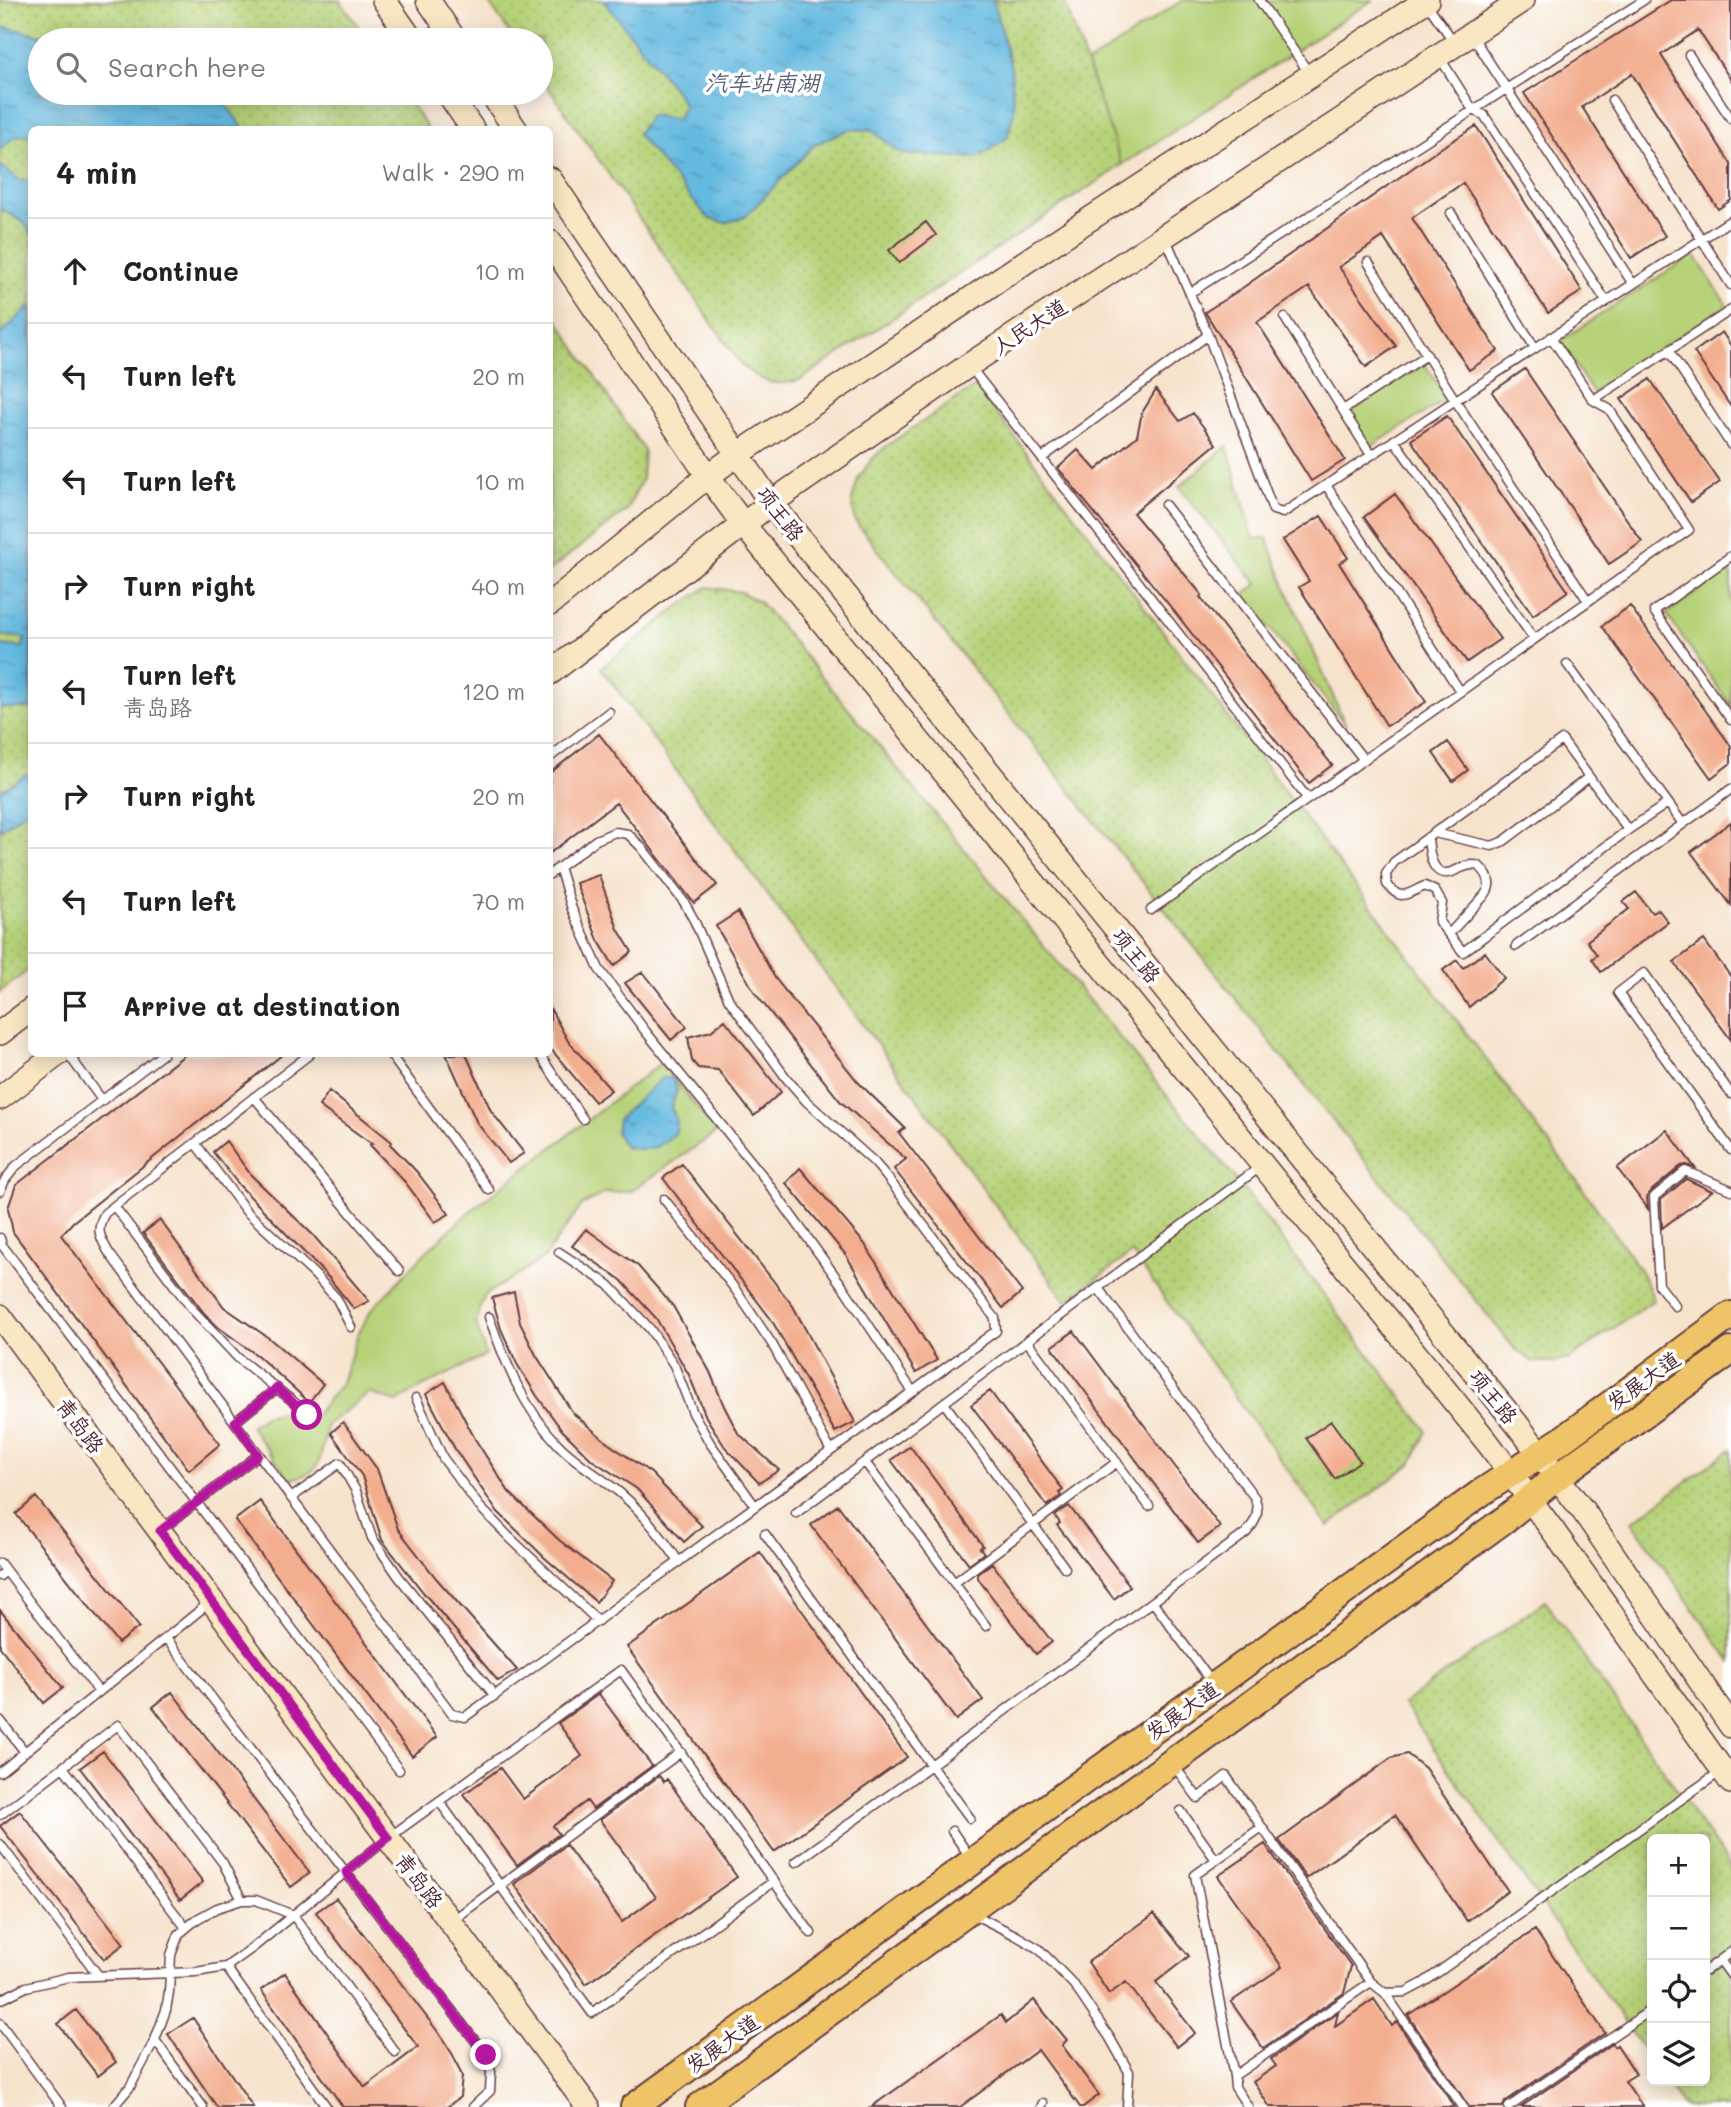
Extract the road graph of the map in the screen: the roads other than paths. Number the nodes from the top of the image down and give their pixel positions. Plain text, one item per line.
1 (384, 0) edge
2 (428, 0) edge
3 (1259, 0) edge
4 (1426, 0) edge
5 (1523, 0) edge
6 (1644, 0) edge
7 (404, 28) edge
8 (447, 28) edge
9 (1455, 45) junction
10 (1689, 55) dead end
11 (1310, 75) junction
12 (1506, 89) junction
13 (1612, 100) dead end
14 (456, 105) edge
15 (499, 105) edge
16 (1473, 110) junction
17 (1731, 118) edge
18 (470, 126) edge
19 (513, 126) edge
20 (553, 183) edge
21 (1451, 214) dead end
22 (1731, 220) edge
23 (1165, 237) junction
24 (1700, 239) junction
25 (553, 246) edge
26 (1368, 262) dead end
27 (1633, 284) junction
28 (1731, 285) edge
29 (1189, 293) junction
30 (1606, 301) junction
31 (1731, 310) edge
32 (1284, 318) dead end
33 (1208, 335) junction
34 (1551, 337) junction
35 (1535, 348) junction
36 (1669, 351) junction
37 (1427, 355) junction
38 (969, 365) junction
39 (1455, 400) junction
40 (1593, 400) junction
41 (1343, 410) junction
42 (1394, 440) junction
43 (1731, 445) edge
44 (737, 455) junction
45 (1371, 455) junction
46 (1042, 458) junction
47 (708, 476) junction
48 (1326, 485) junction
49 (771, 503) junction
50 (1165, 505) dead end
51 (743, 524) junction
52 (1731, 556) edge
53 (1588, 601) junction
54 (553, 602) edge
55 (1534, 639) junction
56 (1567, 664) dead end
57 (553, 671) edge
58 (1460, 691) junction
59 (609, 712) dead end
60 (1731, 720) edge
61 (553, 755) edge
62 (1364, 760) junction
63 (1589, 777) junction
64 (1731, 789) edge
65 (1308, 799) junction
66 (1668, 803) junction
67 (1683, 824) junction
68 (1628, 830) junction
69 (1431, 835) junction
70 (559, 867) junction
71 (553, 872) edge
72 (1151, 910) dead end
73 (1449, 934) junction
74 (1516, 946) dead end
75 (28, 1012) edge
76 (0, 1033) edge
77 (54, 1057) edge
78 (70, 1057) edge
79 (159, 1057) edge
80 (306, 1057) edge
81 (392, 1057) edge
82 (541, 1057) edge
83 (1731, 1094) edge
84 (254, 1097) junction
85 (0, 1098) edge
86 (102, 1100) junction
87 (583, 1119) dead end
88 (195, 1143) junction
89 (1731, 1150) edge
90 (1263, 1165) junction
91 (1731, 1190) edge
92 (0, 1191) edge
93 (489, 1191) dead end
94 (664, 1199) dead end
95 (114, 1206) junction
96 (0, 1238) edge
97 (559, 1252) dead end
98 (399, 1271) dead end
99 (1098, 1288) junction
100 (1675, 1306) dead end
101 (1731, 1315) edge
102 (0, 1316) edge
103 (489, 1317) dead end
104 (351, 1327) dead end
105 (1027, 1341) junction
106 (1731, 1351) edge
107 (277, 1388) junction
108 (913, 1392) junction
109 (416, 1398) dead end
110 (944, 1403) junction
111 (307, 1415) dead end
112 (235, 1422) junction
113 (831, 1451) junction
114 (1540, 1454) junction
115 (258, 1455) junction
116 (865, 1462) junction
117 (1117, 1462) junction
118 (1511, 1473) junction
119 (1557, 1477) junction
120 (291, 1498) junction
121 (1530, 1499) junction
122 (197, 1502) junction
123 (755, 1506) junction
124 (1149, 1506) dead end
125 (796, 1513) dead end
126 (1033, 1525) junction
127 (160, 1531) junction
128 (765, 1534) dead end
129 (679, 1562) junction
130 (0, 1563) edge
131 (1065, 1568) dead end
132 (3, 1573) edge
133 (954, 1583) junction
134 (212, 1601) junction
135 (1153, 1602) junction
136 (598, 1621) junction
137 (986, 1626) dead end
138 (166, 1638) junction
139 (1215, 1686) junction
140 (99, 1692) junction
141 (495, 1696) junction
142 (0, 1720) edge
143 (1731, 1726) edge
144 (25, 1752) junction
145 (681, 1752) junction
146 (1171, 1762) junction
147 (931, 1765) junction
148 (63, 1767) junction
149 (399, 1770) dead end
150 (0, 1772) edge
151 (1727, 1776) edge
152 (439, 1801) junction
153 (1181, 1811) dead end
154 (0, 1815) edge
155 (970, 1818) dead end
156 (1262, 1827) junction
157 (952, 1831) dead end
158 (388, 1838) junction
159 (0, 1844) edge
160 (1216, 1860) junction
161 (796, 1862) dead end
162 (974, 1862) junction
163 (346, 1872) junction
164 (774, 1881) junction
165 (499, 1885) junction
166 (242, 1900) junction
167 (967, 1911) junction
168 (293, 1915) junction
169 (450, 1921) junction
170 (186, 1928) junction
171 (811, 1933) dead end
172 (1731, 1952) edge
173 (1720, 1960) junction
174 (226, 1966) junction
175 (1710, 1967) edge
176 (169, 1973) junction
177 (98, 1975) junction
178 (1731, 1975) edge
179 (1371, 1982) junction
180 (1385, 1993) junction
181 (0, 1999) edge
182 (1647, 2012) edge
183 (0, 2023) edge
184 (155, 2040) junction
185 (395, 2052) dead end
186 (1234, 2076) junction
187 (326, 2105) edge
188 (62, 2107) edge
189 (113, 2107) edge
190 (202, 2107) edge
191 (473, 2107) edge
192 (588, 2107) edge
193 (634, 2107) edge
194 (699, 2107) edge
195 (1127, 2107) edge
196 (1248, 2107) edge
197 (1463, 2107) edge
198 (1509, 2107) edge

1 - 7 main road
2 - 8 main road
3 - 11 lane
4 - 9 lane
4 - 11 main road
5 - 9 main road, 人民大道
6 - 12 lane
9 - 12 lane
9 - 16 lane
9 - 23 main road, 人民大道
10 - 17 lane
11 - 44 main road
12 - 16 lane
12 - 27 lane
13 - 24 lane
14 - 18 main road
15 - 19 main road
16 - 29 lane
16 - 30 lane
20 - 44 main road, 项王路
21 - 35 lane
22 - 24 lane
23 - 29 lane
23 - 38 main road, 人民大道
24 - 27 lane
24 - 28 lane
25 - 47 main road, 项王路
26 - 37 lane
27 - 30 lane
29 - 33 lane
30 - 34 lane
31 - 36 lane
32 - 41 lane
33 - 46 lane
33 - 48 lane
34 - 35 lane
34 - 40 lane
35 - 39 lane
36 - 40 lane
36 - 43 lane
37 - 39 lane
37 - 41 lane
38 - 46 lane
38 - 49 main road, 人民大道
39 - 42 lane
39 - 53 lane
40 - 53 lane
41 - 45 lane
42 - 45 lane
42 - 55 lane
44 - 47 main road
44 - 49 main road, 项王路
45 - 48 lane
46 - 65 lane
47 - 51 main road, 项王路
47 - 54 main road
48 - 58 lane
49 - 51 main road, 人民大道
49 - 114 main road, 项王路
50 - 62 lane
51 - 57 main road, 人民大道
51 - 90 main road, 项王路
52 - 60 lane
53 - 55 lane
55 - 58 lane
56 - 66 lane
58 - 62 lane
59 - 61 lane
62 - 65 lane
63 - 68 lane
63 - 69 lane
63 - 69 lane
64 - 67 lane
65 - 72 lane
66 - 67 lane
66 - 68 lane
67 - 74 lane
68 - 73 lane
69 - 73 lane
69 - 73 lane
70 - 71 lane
70 - 108 lane
70 - 108 lane
75 - 76 main road
77 - 85 main road
78 - 86 lane
79 - 86 lane
80 - 84 lane
81 - 93 lane
82 - 87 lane
83 - 89 lane
84 - 88 lane
84 - 98 lane
86 - 92 lane
88 - 95 lane
88 - 104 lane
90 - 99 lane
90 - 118 main road, 项王路
91 - 100 lane
94 - 113 lane
95 - 107 lane
95 - 112 lane
96 - 122 lane
97 - 123 lane
99 - 105 lane
99 - 135 lane
101 - 114 main road, 发展大道
102 - 127 main road, 青岛路
103 - 129 lane
105 - 110 lane
105 - 117 lane
106 - 119 main road, 发展大道
107 - 111 lane
107 - 112 lane
108 - 113 lane
109 - 136 lane
110 - 116 lane
110 - 126 lane
112 - 115 lane
113 - 123 lane
114 - 118 main road, 发展大道
114 - 119 main road, 项王路
115 - 120 lane
115 - 122 lane
116 - 125 lane
116 - 133 lane
117 - 124 lane
117 - 126 lane
118 - 121 main road, 项王路
118 - 139 main road, 发展大道
119 - 121 main road, 发展大道
119 - 143 main road, 项王路
120 - 141 lane
120 - 141 lane
121 - 146 main road, 发展大道
121 - 151 main road, 项王路
122 - 127 lane
122 - 149 lane
123 - 129 lane
126 - 131 lane
126 - 133 lane
127 - 134 main road, 青岛路
128 - 147 lane
129 - 136 lane
130 - 132 lane
132 - 140 lane
133 - 137 lane
134 - 138 lane
134 - 158 main road, 青岛路
135 - 139 lane
135 - 147 lane
136 - 141 lane
138 - 140 lane
138 - 163 lane
139 - 162 main road, 发展大道
140 - 144 lane
142 - 144 lane
144 - 150 lane
145 - 152 lane
145 - 164 lane
145 - 165 lane
146 - 156 lane
146 - 167 main road, 发展大道
147 - 155 lane
147 - 161 lane
148 - 154 lane
148 - 166 lane
148 - 170 lane
151 - 180 lane
152 - 158 lane
152 - 165 lane
153 - 160 lane
156 - 160 lane
156 - 179 lane
157 - 162 lane
158 - 163 lane
158 - 169 main road, 青岛路
159 - 177 lane
160 - 186 lane
162 - 193 main road, 发展大道
163 - 168 lane
163 - 191 lane
164 - 165 lane
164 - 171 lane
165 - 169 lane
166 - 168 lane
166 - 170 lane
167 - 194 main road, 发展大道
167 - 195 lane
168 - 174 lane
168 - 185 lane
169 - 192 main road, 青岛路
170 - 176 lane
172 - 173 lane
173 - 175 lane
173 - 178 lane
174 - 176 lane
174 - 187 lane
176 - 177 lane
176 - 184 lane
177 - 181 lane
179 - 180 lane
179 - 186 lane
180 - 197 lane
182 - 198 lane
183 - 188 lane
184 - 189 lane
184 - 190 lane
186 - 196 lane

